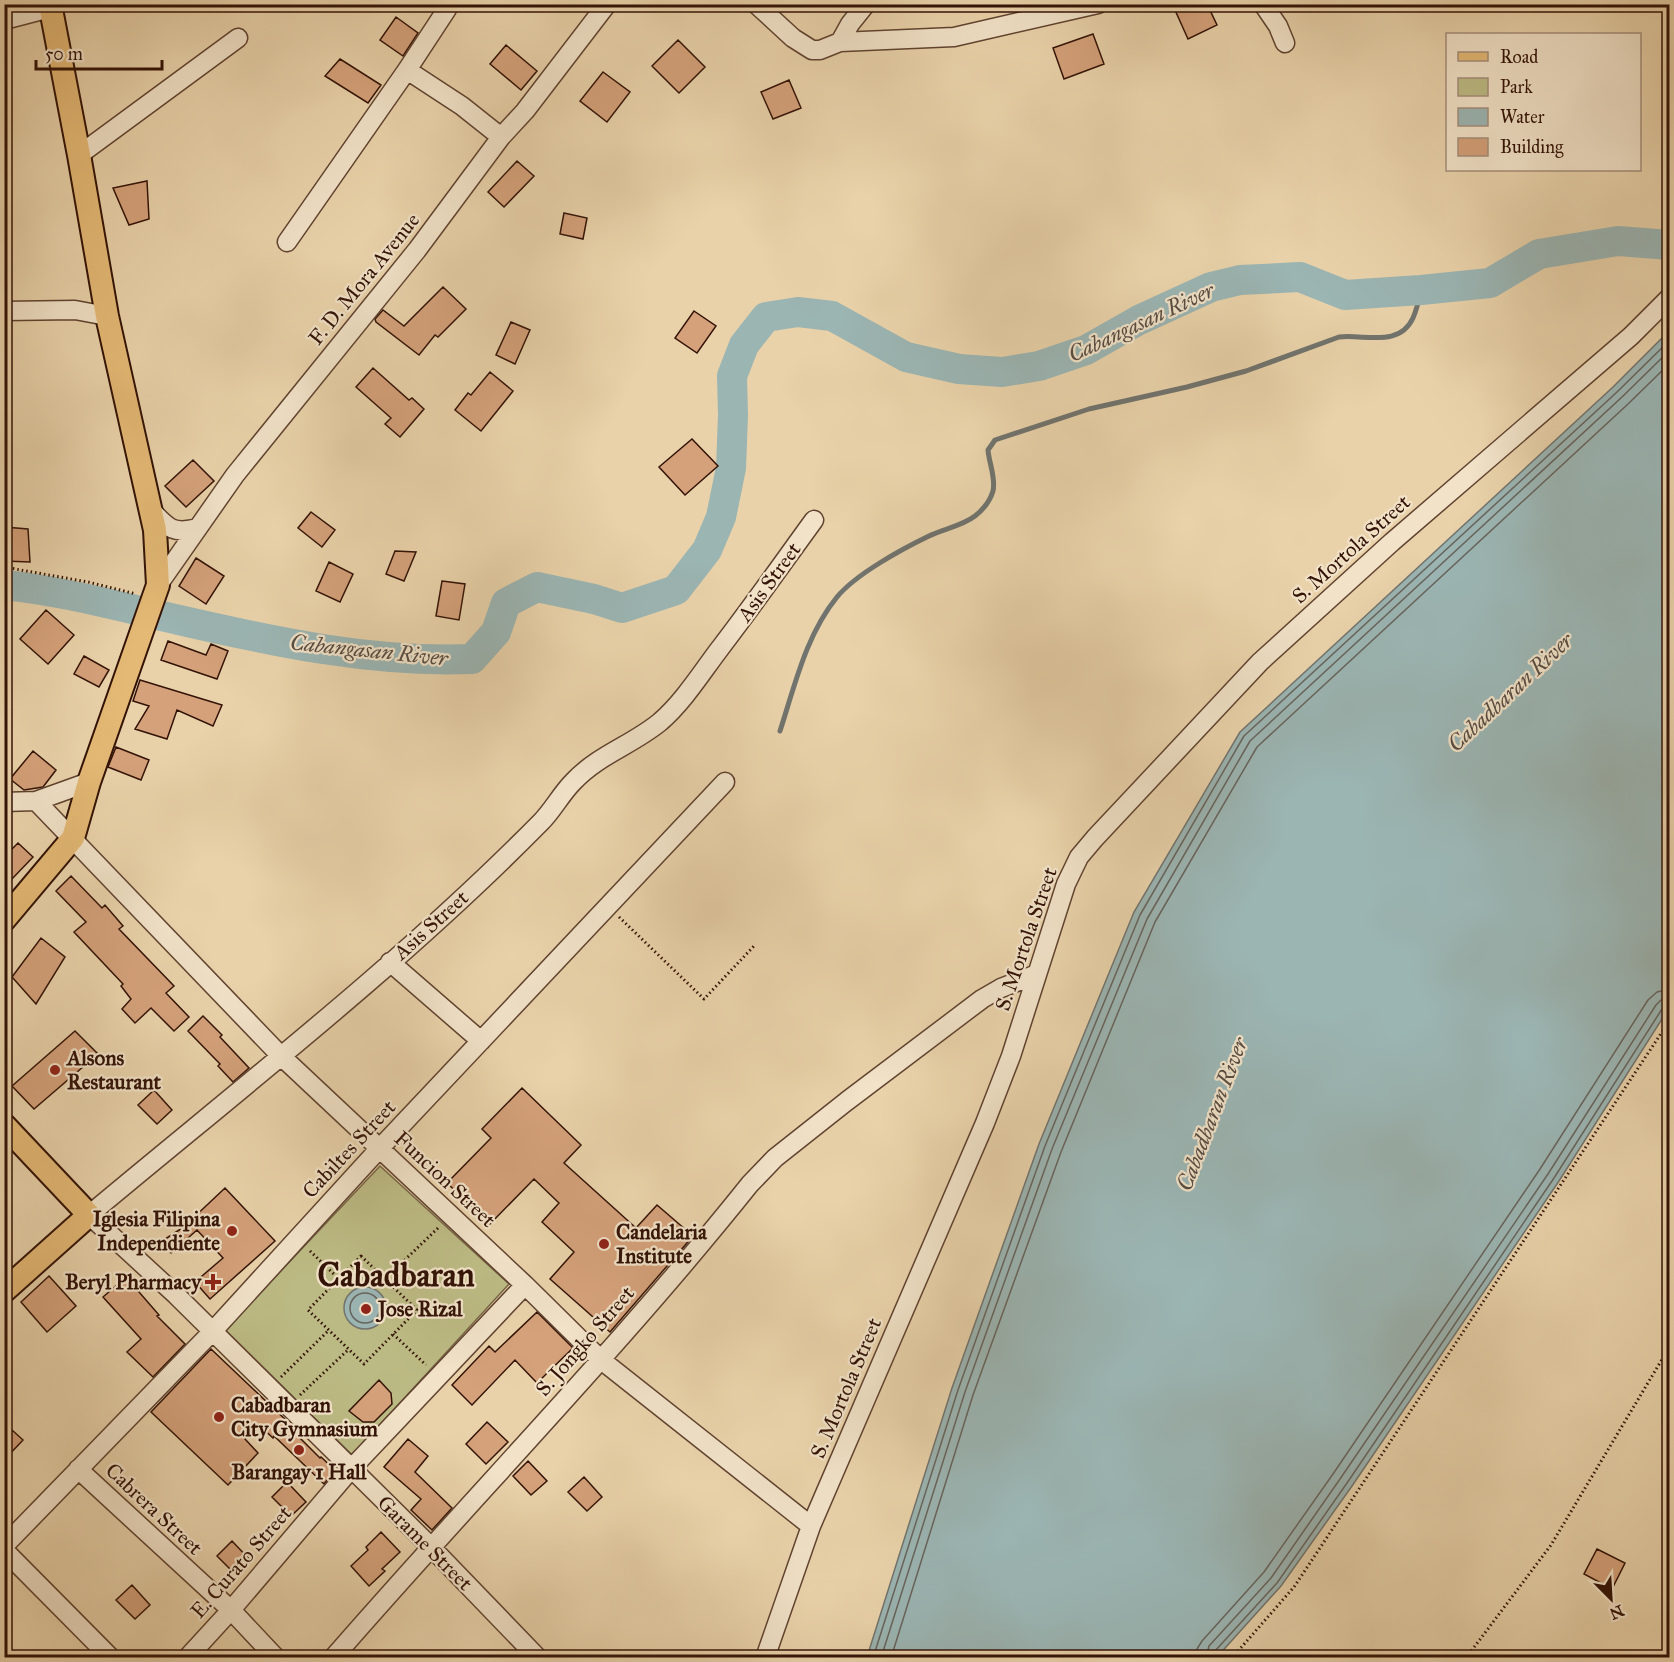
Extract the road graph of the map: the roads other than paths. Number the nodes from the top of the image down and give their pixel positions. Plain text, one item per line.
1 (607, 4) edge
2 (756, 4) edge
3 (866, 4) edge
4 (1098, 4) edge
5 (1263, 4) edge
6 (50, 6) edge
7 (447, 9) dead end
8 (4, 20) edge
9 (238, 38) dead end
10 (840, 42) junction
11 (1285, 43) dead end
12 (407, 70) junction
13 (501, 137) junction
14 (79, 155) junction
15 (287, 242) dead end
16 (103, 292) junction
17 (1670, 297) edge
18 (5, 306) edge
19 (75, 310) junction
20 (107, 316) junction
21 (150, 509) junction
22 (814, 520) dead end
23 (198, 528) junction
24 (154, 600) junction
25 (89, 782) junction
26 (725, 782) dead end
27 (36, 801) junction
28 (4, 802) edge
29 (73, 838) junction
30 (4, 920) edge
31 (390, 962) junction
32 (1037, 974) junction
33 (481, 1041) junction
34 (280, 1055) junction
35 (9, 1137) edge
36 (379, 1149) junction
37 (89, 1215) junction
38 (525, 1285) junction
39 (4, 1291) edge
40 (212, 1332) junction
41 (600, 1359) junction
42 (78, 1469) junction
43 (351, 1469) junction
44 (810, 1526) junction
45 (430, 1546) junction
46 (4, 1548) edge
47 (231, 1610) junction
48 (111, 1658) edge
49 (187, 1658) edge
50 (276, 1658) edge
51 (333, 1658) edge
52 (538, 1658) edge
53 (765, 1658) edge

1 - 13 street, F. D. Mora Avenue
2 - 10 street
3 - 10 street
4 - 10 street
5 - 11 street
6 - 8 street
6 - 14 main road
7 - 12 street
9 - 14 street
12 - 13 street
12 - 15 street
13 - 23 street, F. D. Mora Avenue
14 - 16 main road
16 - 19 street
16 - 20 main road
17 - 32 street, S. Mortola Street
18 - 19 street
19 - 20 street
20 - 21 main road
21 - 23 street
21 - 24 main road
22 - 31 street, Asis Street
23 - 24 street, F. D. Mora Avenue
24 - 25 main road
25 - 27 street
25 - 29 main road
26 - 33 street, Cabiltes Street
27 - 28 street
27 - 29 street, Funcion Street
29 - 30 main road
29 - 34 street, Funcion Street
31 - 33 street
31 - 34 street, Asis Street
32 - 41 street, S. Jongko Street
32 - 44 street, S. Mortola Street
33 - 36 street, Cabiltes Street
34 - 36 street, Funcion Street
34 - 37 street, Asis Street
35 - 37 main road, Garame Street
36 - 38 street, Funcion Street
36 - 40 street, Cabiltes Street
37 - 39 main road, Asis Street
37 - 40 street, Garame Street
38 - 41 street, Funcion Street
38 - 43 street, E. Curato Street
40 - 42 street, Cabiltes Street
40 - 43 street, Garame Street
41 - 44 street, Funcion Street
41 - 45 street, S. Jongko Street
42 - 46 street, Cabiltes Street
42 - 47 street, Cabrera Street
43 - 45 street, Garame Street
43 - 47 street, E. Curato Street
44 - 53 street, S. Mortola Street
45 - 51 street, S. Jongko Street
45 - 52 street, Garame Street
46 - 48 street
47 - 49 street, E. Curato Street
47 - 50 street, Cabrera Street

